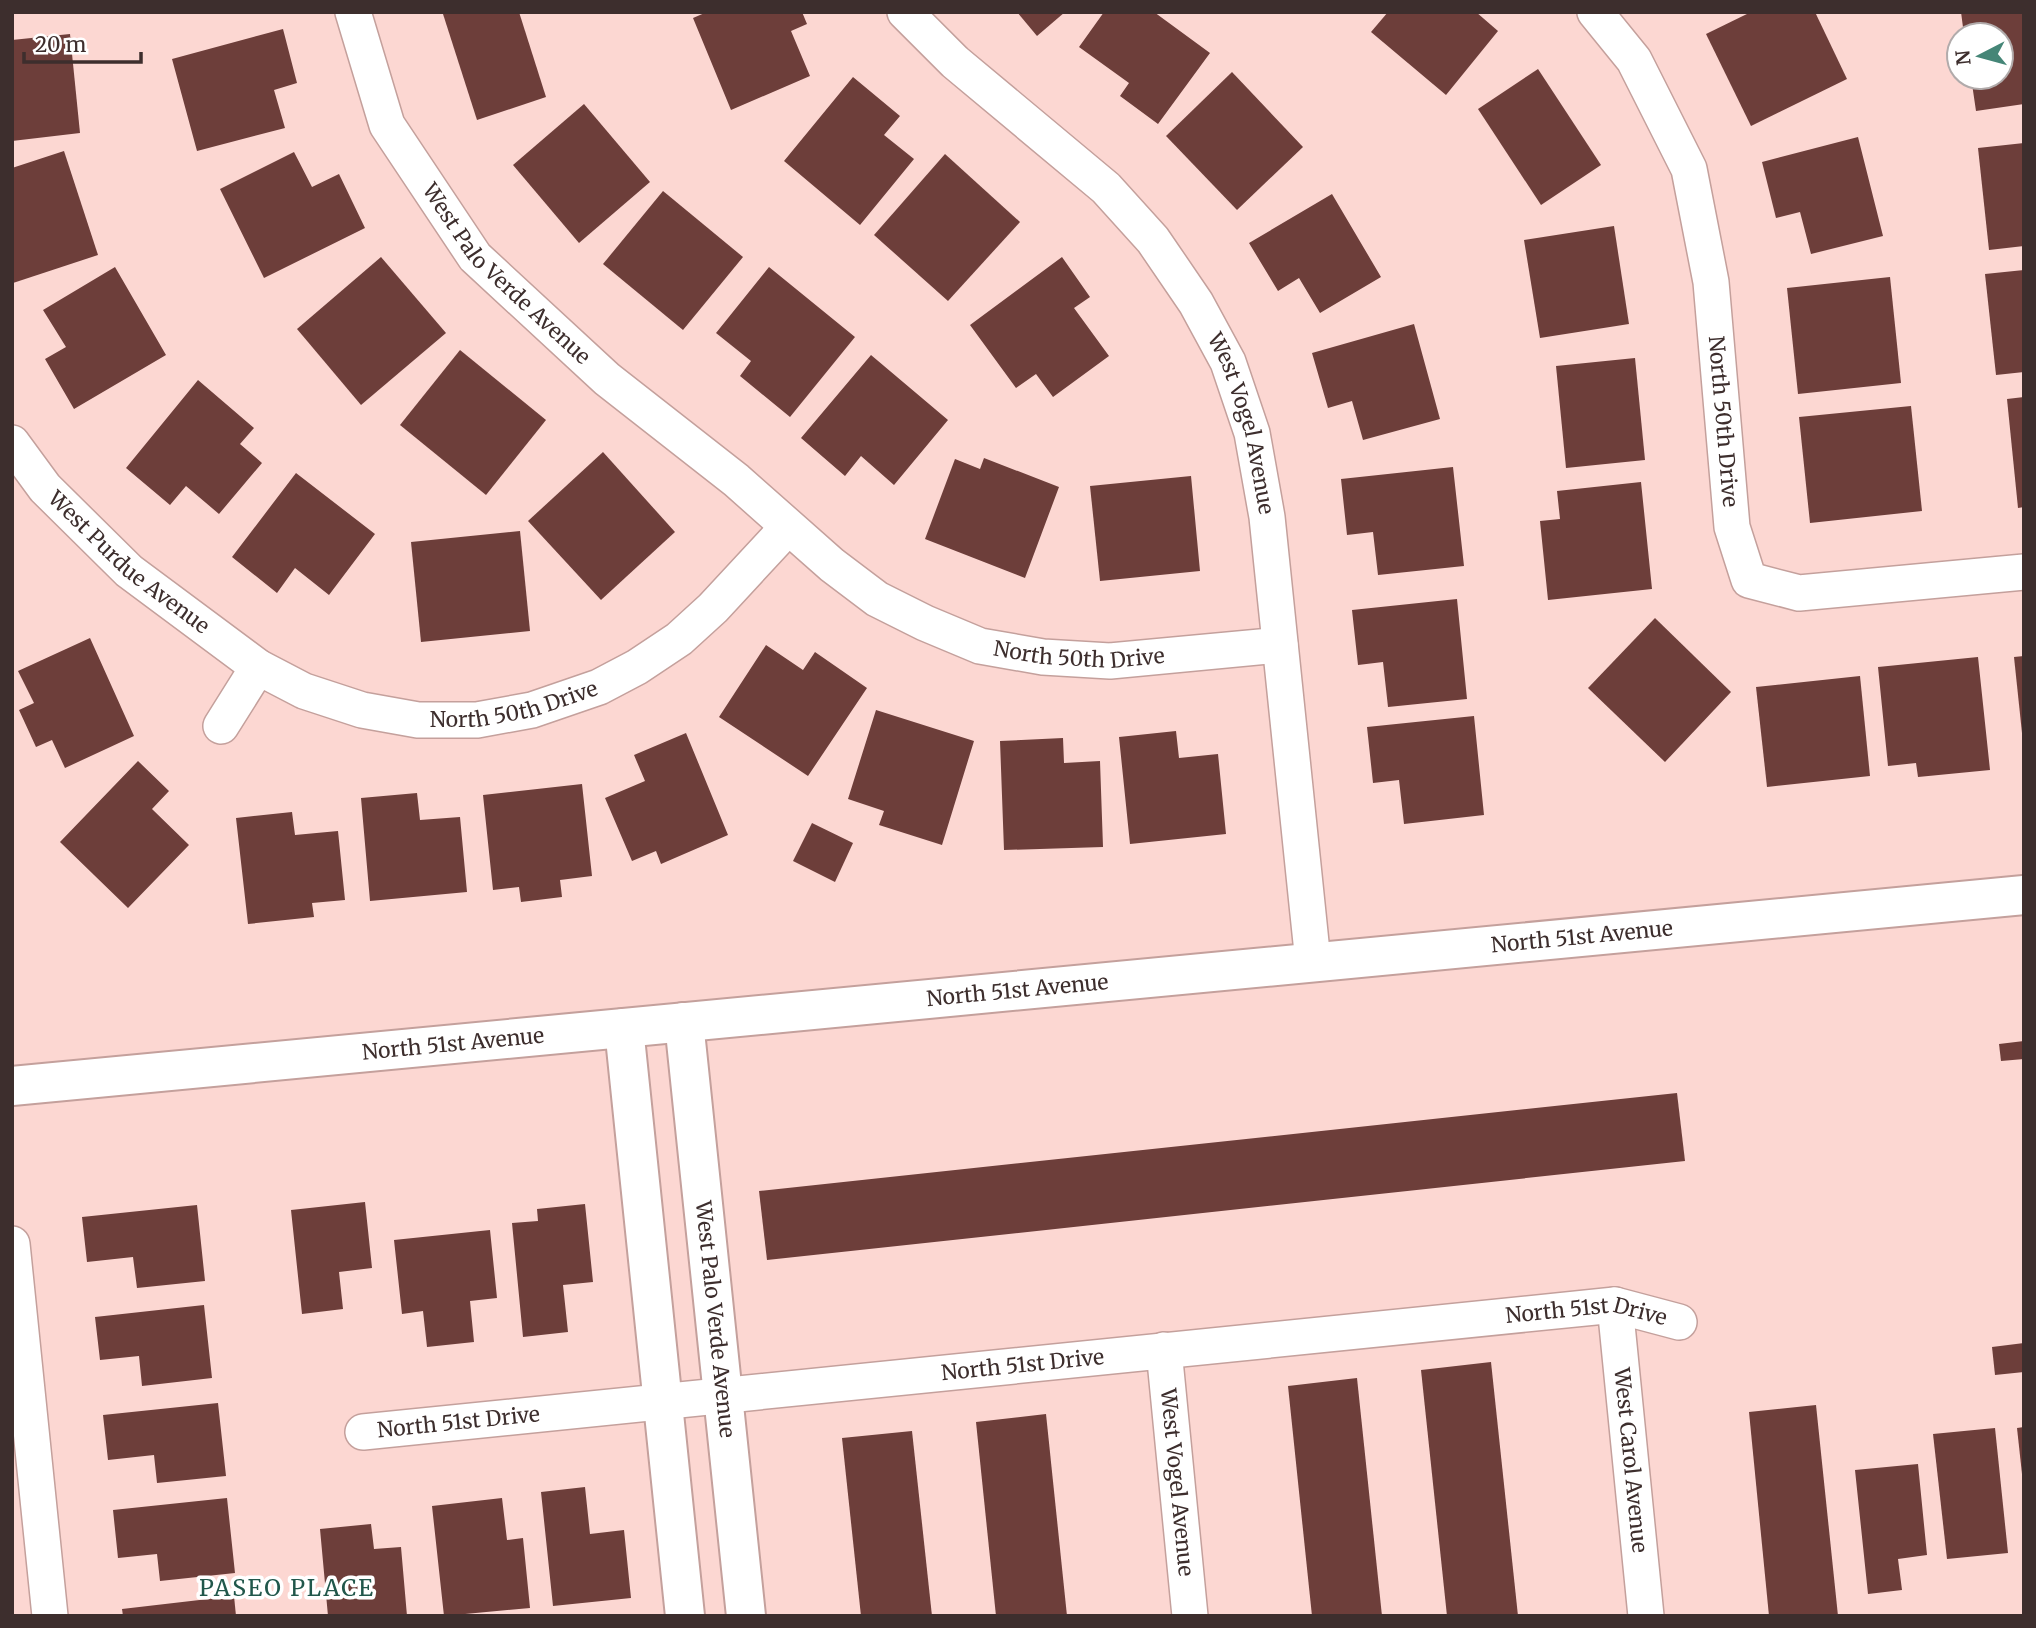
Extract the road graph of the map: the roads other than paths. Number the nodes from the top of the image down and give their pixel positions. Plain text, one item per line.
1 (353, 12) edge
2 (905, 12) edge
3 (1595, 12) edge
4 (12, 443) edge
5 (736, 480) joint
6 (788, 527) junction
7 (2024, 572) edge
8 (1280, 645) junction
9 (258, 667) junction
10 (221, 726) dead end
11 (2024, 895) edge
12 (1313, 962) junction
13 (684, 1022) junction
14 (624, 1028) junction
15 (12, 1086) edge
16 (12, 1244) edge
17 (1615, 1305) junction
18 (1679, 1322) dead end
19 (1164, 1350) junction
20 (723, 1395) junction
21 (663, 1401) junction
22 (363, 1432) dead end
23 (50, 1616) edge
24 (685, 1616) edge
25 (746, 1616) edge
26 (1190, 1616) edge
27 (1646, 1616) edge

1 - 5 street, West Palo Verde Avenue
2 - 8 street, West Vogel Avenue
3 - 7 street, North 50th Drive
4 - 9 street, West Purdue Avenue
5 - 6 street, North 50th Drive
6 - 8 street, North 50th Drive
6 - 9 street, North 50th Drive
8 - 12 street, West Vogel Avenue
9 - 10 street
11 - 12 main road, North 51st Avenue
12 - 13 main road, North 51st Avenue
13 - 14 main road, North 51st Avenue
13 - 20 main road, West Palo Verde Avenue
14 - 15 main road, North 51st Avenue
14 - 21 main road
16 - 23 street
17 - 18 street, North 51st Drive
17 - 19 street, North 51st Drive
17 - 27 street, West Carol Avenue
19 - 20 street, North 51st Drive
19 - 26 street, West Vogel Avenue
20 - 21 street, North 51st Drive
20 - 25 main road, West Palo Verde Avenue
21 - 22 street, North 51st Drive
21 - 24 main road

